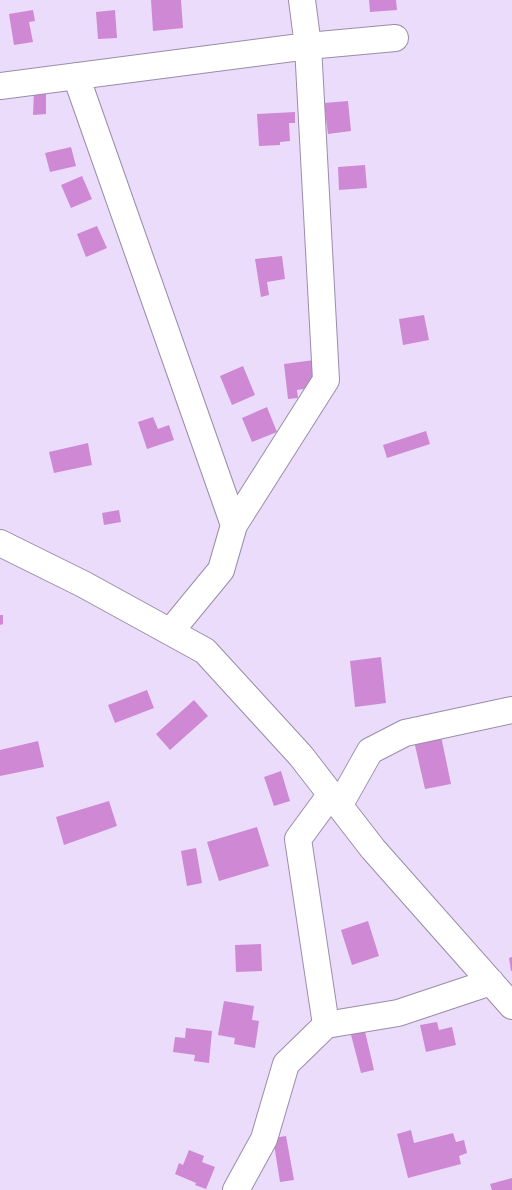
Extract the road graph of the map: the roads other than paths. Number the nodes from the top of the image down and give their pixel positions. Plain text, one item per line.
1 (302, 0) edge
2 (395, 38) dead end
3 (308, 46) junction
4 (76, 76) junction
5 (0, 86) edge
6 (234, 525) junction
7 (0, 543) edge
8 (170, 632) junction
9 (512, 710) edge
10 (335, 800) junction
11 (491, 982) junction
12 (512, 1006) edge
13 (326, 1025) junction
14 (236, 1190) edge

1 - 3 street
2 - 3 street
3 - 4 street
3 - 6 street
4 - 5 street
4 - 6 street
6 - 8 street
7 - 8 street
8 - 10 street
9 - 10 street
10 - 11 street
10 - 13 street
11 - 12 street
11 - 13 street
13 - 14 street

